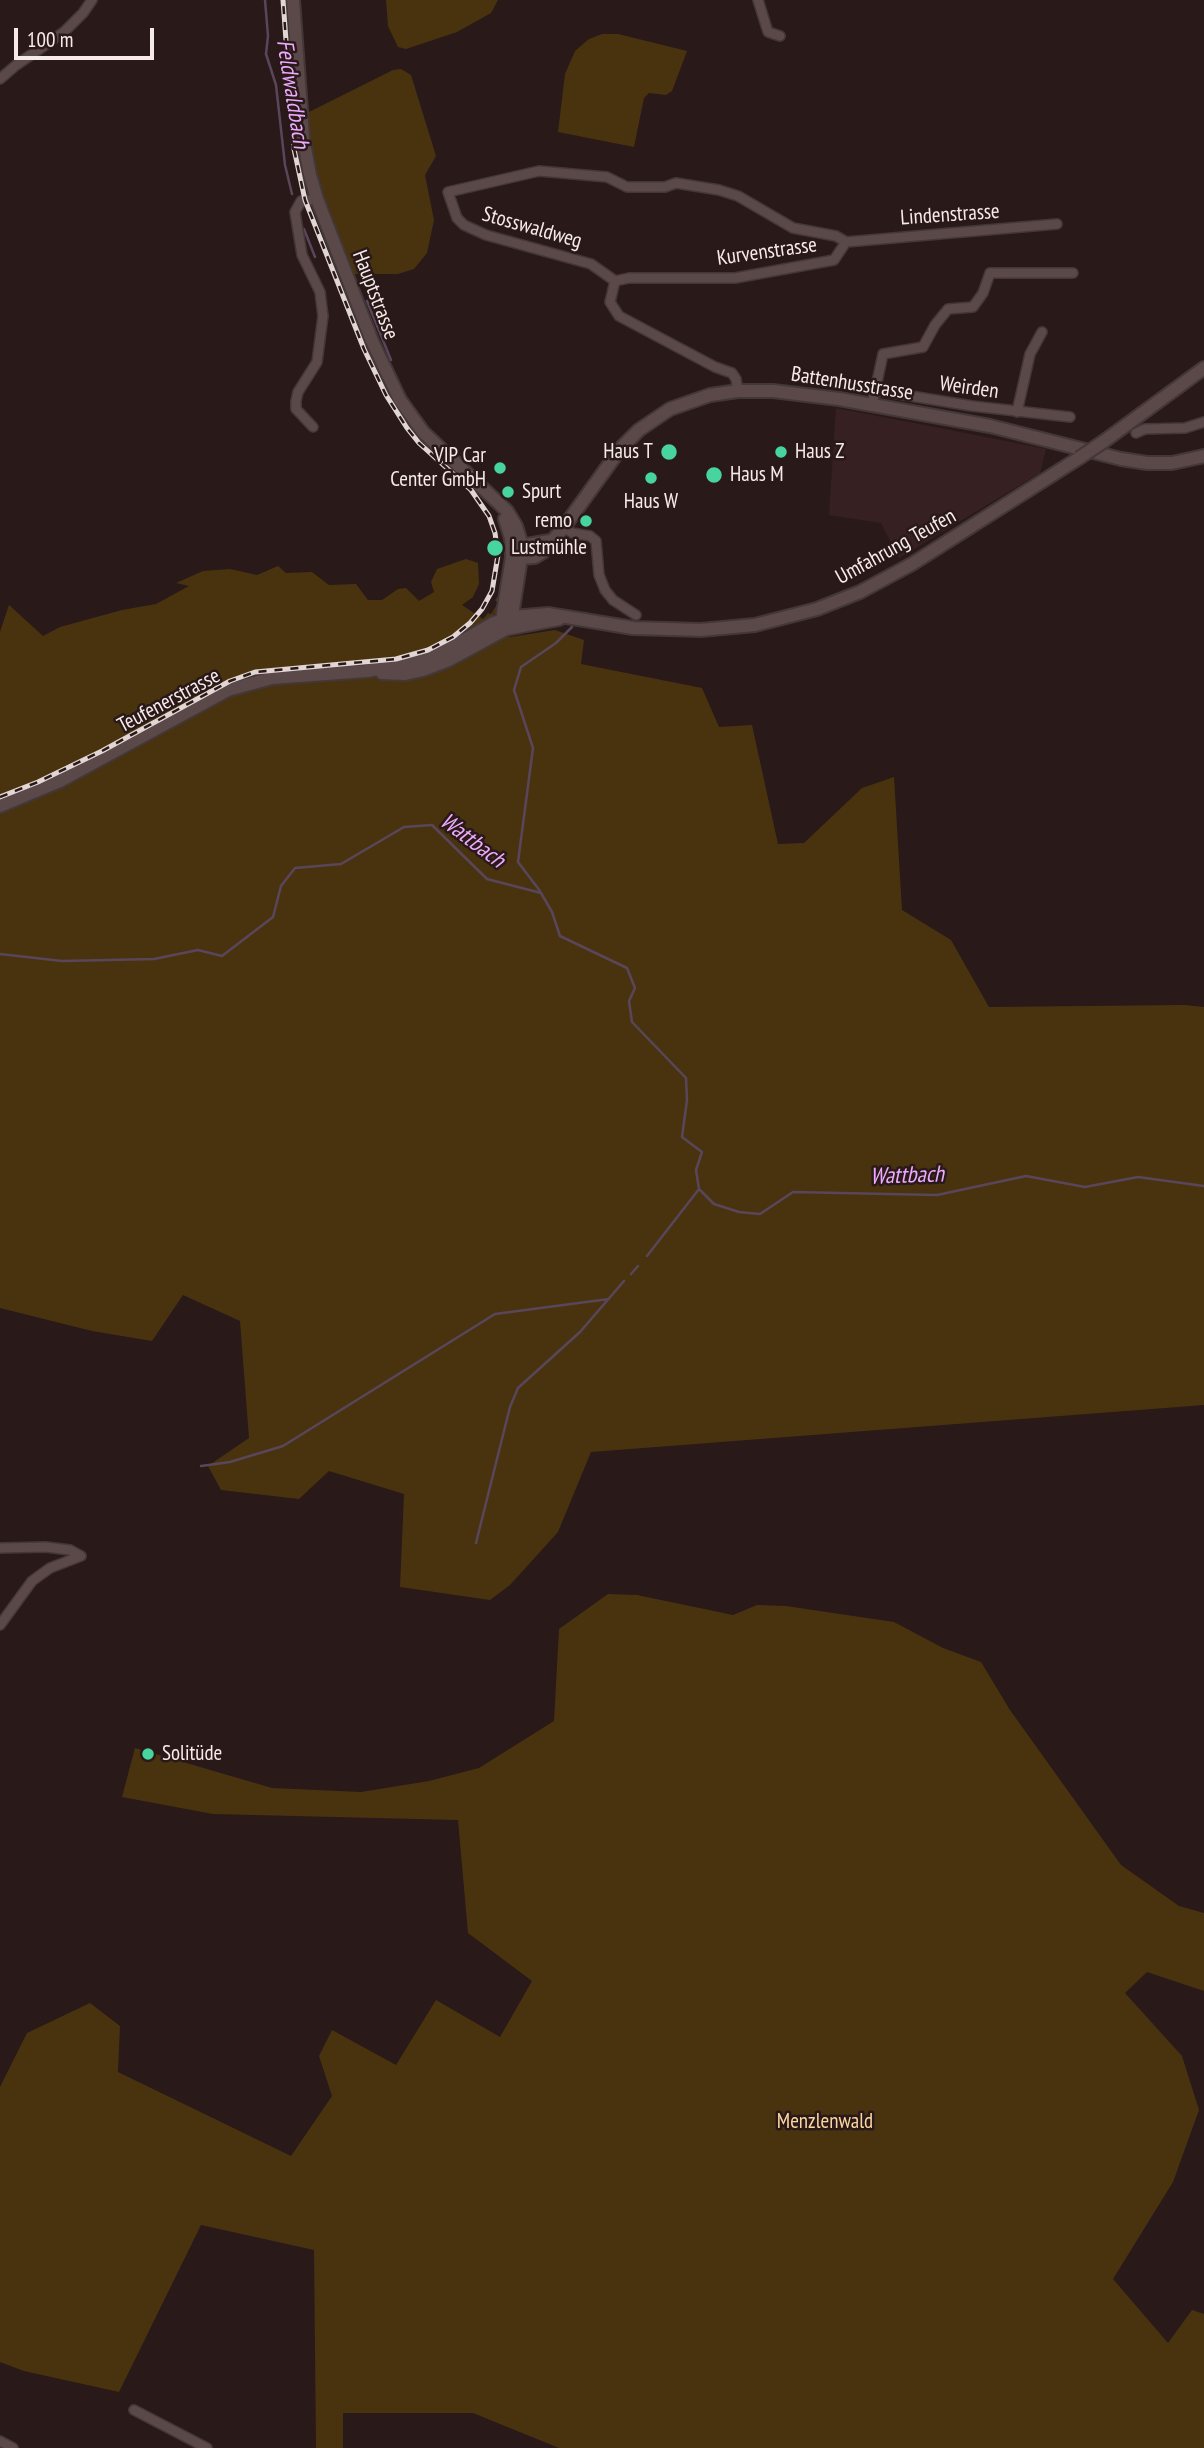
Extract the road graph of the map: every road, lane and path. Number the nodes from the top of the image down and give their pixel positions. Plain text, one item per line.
1 (92, 0) edge
2 (293, 0) edge
3 (758, 0) edge
4 (780, 36) dead end
5 (0, 79) edge
6 (607, 177) joint
7 (317, 199) junction
8 (1057, 224) dead end
9 (846, 242) junction
10 (1073, 273) dead end
11 (615, 281) junction
12 (1042, 332) dead end
13 (1204, 368) edge
14 (874, 390) junction
15 (738, 391) junction
16 (872, 405) junction
17 (1017, 412) junction
18 (1070, 417) dead end
19 (1204, 422) edge
20 (313, 428) dead end
21 (1136, 433) dead end
22 (1204, 456) edge
23 (564, 527) junction
24 (518, 552) junction
25 (636, 615) dead end
26 (508, 621) junction
27 (0, 806) edge
28 (0, 1548) edge
29 (0, 1625) edge
30 (134, 2410) dead end
31 (0, 2441) edge
32 (13, 2448) edge
33 (207, 2448) edge

1 - 5 street
2 - 7 street, Hauptstrasse
3 - 4 street
6 - 9 street, Kurvenstrasse
6 - 11 street, Stosswaldweg
7 - 20 street
7 - 24 street, Hauptstrasse
8 - 9 street, Lindenstrasse
9 - 11 street, Kurvenstrasse
10 - 14 street, Weirden
11 - 15 street
12 - 17 street, Weirden
13 - 26 street, Umfahrung Teufen, bridge
14 - 16 street, Weirden
14 - 17 street, Weirden
15 - 16 street, Battenhusstrasse
15 - 23 street, Battenhusstrasse
16 - 22 street, Battenhusstrasse
17 - 18 street, Weirden
19 - 21 street
23 - 24 street, Battenhusstrasse
23 - 25 street
24 - 26 street
26 - 27 street, Teufenerstrasse
28 - 29 street
30 - 33 street
31 - 32 street

